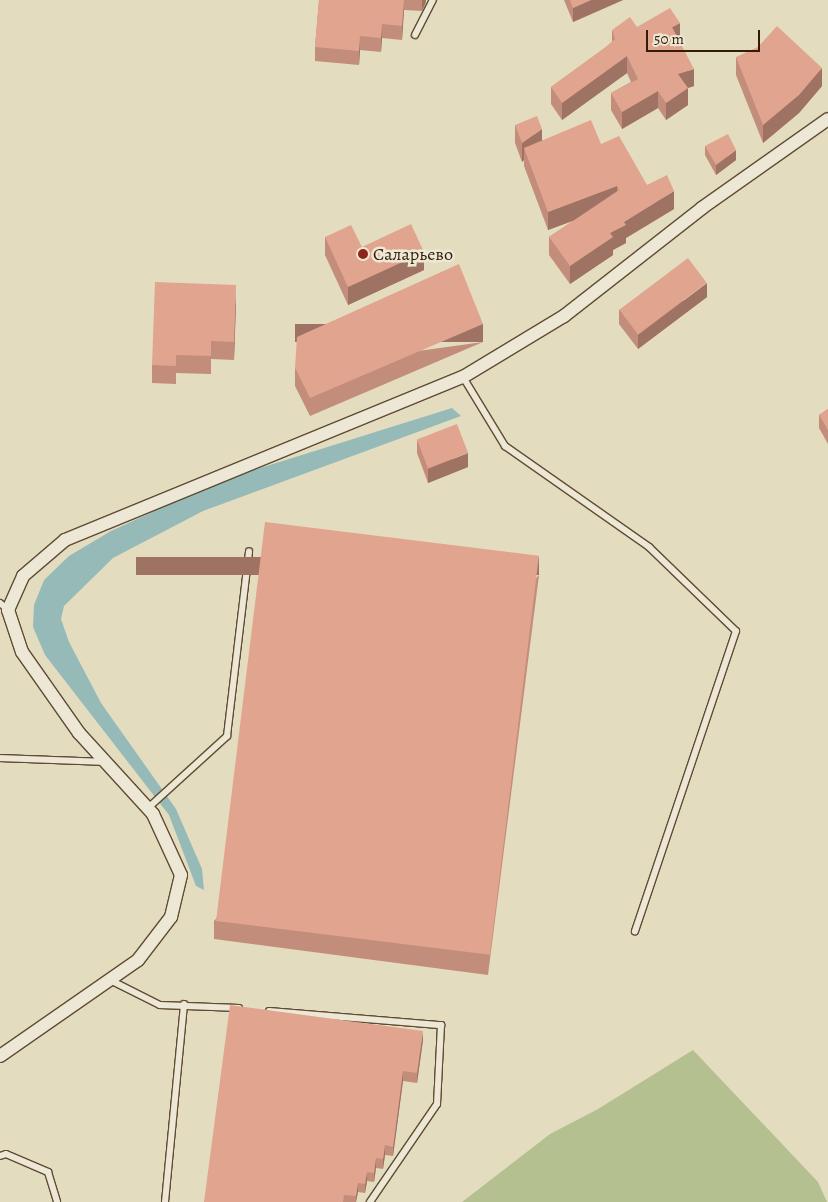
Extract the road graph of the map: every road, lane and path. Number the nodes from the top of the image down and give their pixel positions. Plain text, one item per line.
1 (433, 0) edge
2 (416, 35) dead end
3 (828, 119) edge
4 (464, 377) junction
5 (250, 551) dead end
6 (4, 607) edge
7 (0, 758) edge
8 (108, 762) junction
9 (148, 808) junction
10 (635, 931) dead end
11 (109, 980) junction
12 (184, 1004) junction
13 (243, 1009) edge
14 (263, 1010) edge
15 (0, 1056) edge
16 (0, 1156) edge
17 (57, 1202) edge
18 (165, 1202) edge
19 (370, 1202) edge

1 - 2 lane
3 - 4 street
4 - 6 street
4 - 10 lane
5 - 9 lane
6 - 8 street
7 - 8 lane
8 - 9 street
9 - 11 street
11 - 12 lane
11 - 15 street
12 - 13 lane
12 - 18 lane
14 - 19 lane
16 - 17 lane

